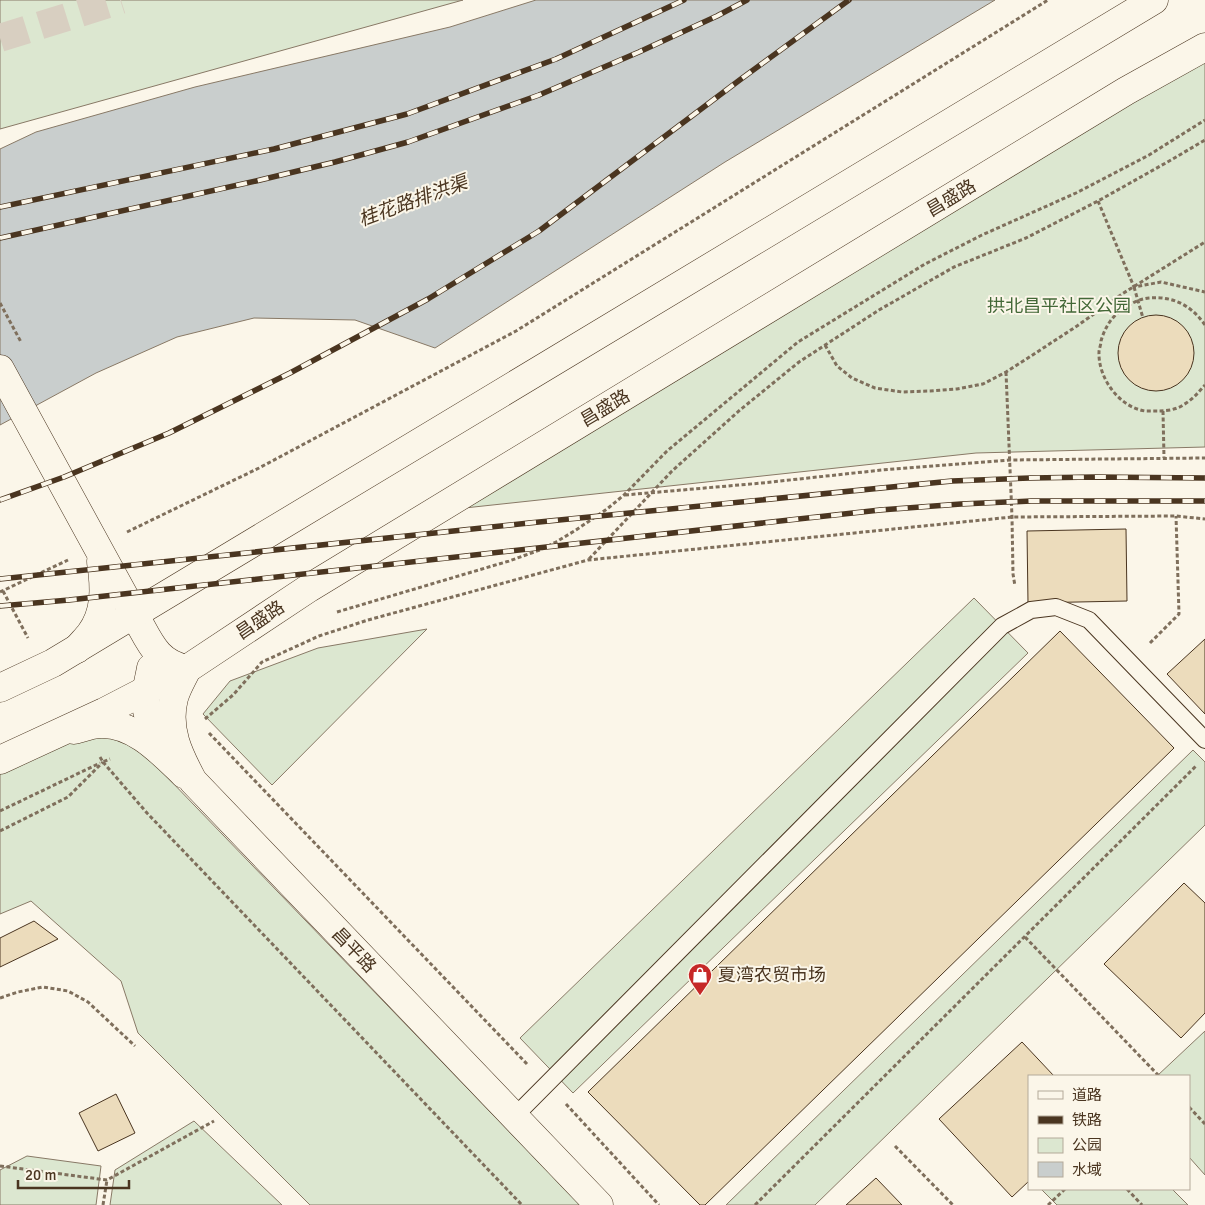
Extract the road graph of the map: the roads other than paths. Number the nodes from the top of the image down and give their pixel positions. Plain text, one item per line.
1 (1154, 0) edge
2 (1205, 47) edge
3 (0, 369) edge
4 (97, 546) junction
5 (140, 624) junction
6 (76, 649) junction
7 (187, 668) junction
8 (0, 688) edge
9 (147, 690) junction
10 (47, 738) junction
11 (161, 738) junction
12 (1205, 740) edge
13 (0, 760) edge
14 (193, 781) junction
15 (514, 1117) junction
16 (599, 1205) edge

1 - 5 main road
2 - 7 main road, 昌盛路
3 - 4 main road
4 - 5 main road
4 - 6 main road
5 - 6 main road
5 - 7 main road
5 - 9 main road
6 - 8 main road
7 - 9 main road, 昌盛路
7 - 11 main road, 昌平路
9 - 10 main road, 昌盛路
9 - 14 main road
10 - 11 main road
10 - 13 main road, 昌盛路
11 - 14 main road, 昌平路
12 - 15 lane
14 - 15 main road, 昌平路
15 - 16 main road, 昌平路

